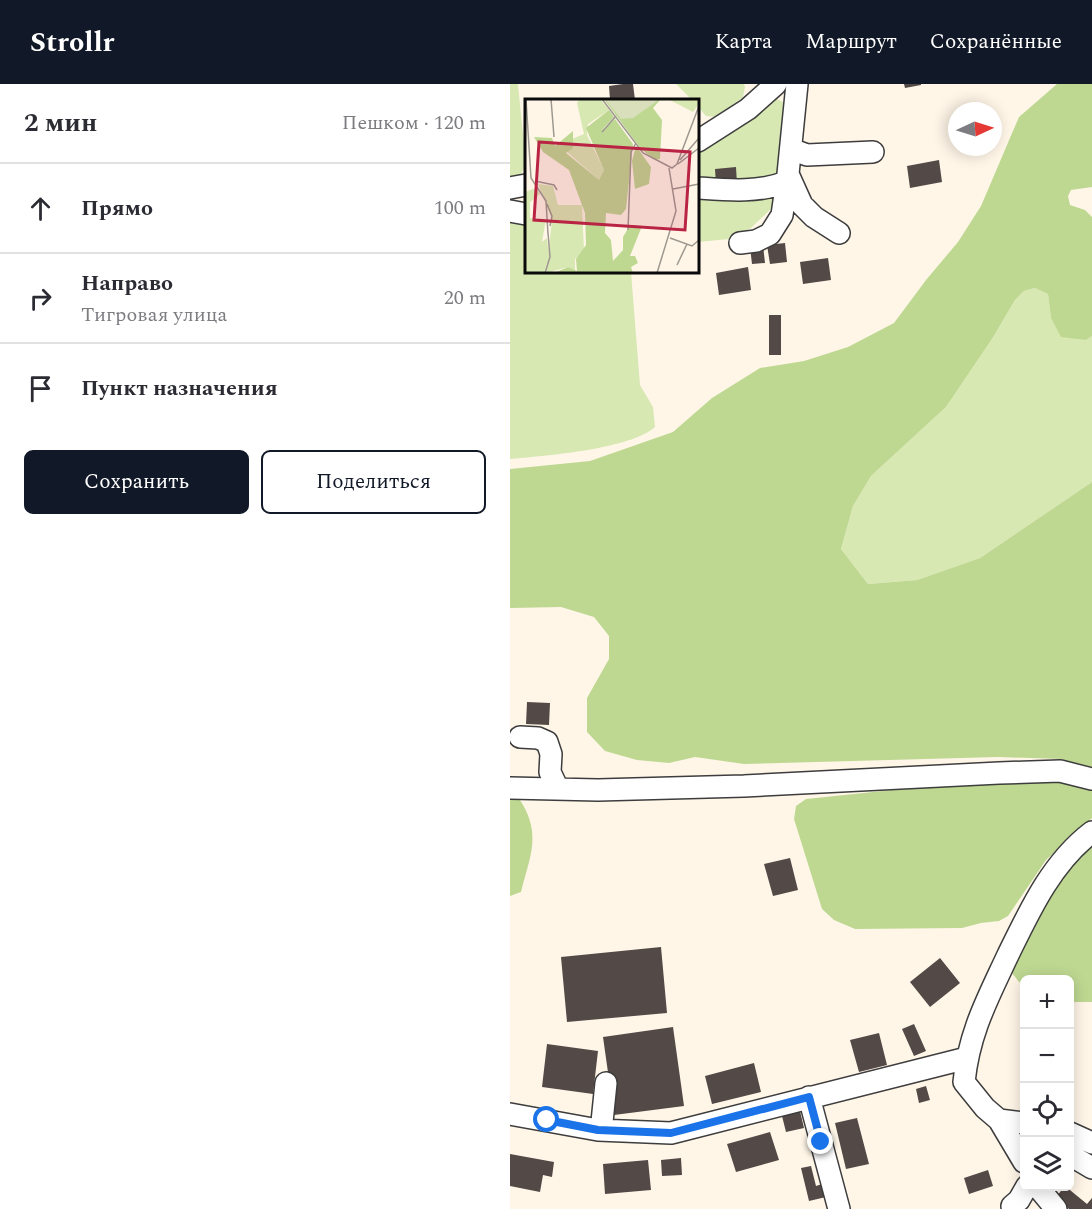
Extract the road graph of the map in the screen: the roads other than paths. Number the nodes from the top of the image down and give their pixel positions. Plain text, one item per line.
1 (776, 84) edge
2 (797, 84) edge
3 (699, 140) edge
4 (791, 149) junction
5 (873, 152) dead end
6 (787, 178) junction
7 (525, 185) edge
8 (510, 188) edge
9 (699, 188) edge
10 (510, 212) edge
11 (525, 214) edge
12 (839, 233) dead end
13 (740, 243) dead end
14 (520, 737) dead end
15 (1092, 779) edge
16 (510, 788) edge
17 (558, 789) junction
18 (1092, 832) edge
19 (967, 1058) junction
20 (606, 1083) dead end
21 (809, 1097) junction
22 (510, 1114) edge
23 (1014, 1127) edge
24 (598, 1130) junction
25 (1074, 1135) edge
26 (1092, 1143) edge
27 (1020, 1148) edge
28 (1074, 1157) edge
29 (1092, 1168) edge
30 (1034, 1193) edge
31 (1012, 1206) dead end
32 (839, 1209) edge
33 (1056, 1209) edge

1 - 3 street
2 - 4 street
4 - 5 street
4 - 6 street
6 - 9 street
6 - 12 street
6 - 13 street
7 - 8 street
10 - 11 street
14 - 17 street
15 - 17 street
16 - 17 street
18 - 19 street
19 - 21 street
19 - 23 street
20 - 24 street
21 - 24 street
21 - 32 street
22 - 24 street
23 - 27 street
25 - 26 street
28 - 29 street
30 - 31 street
30 - 33 street

